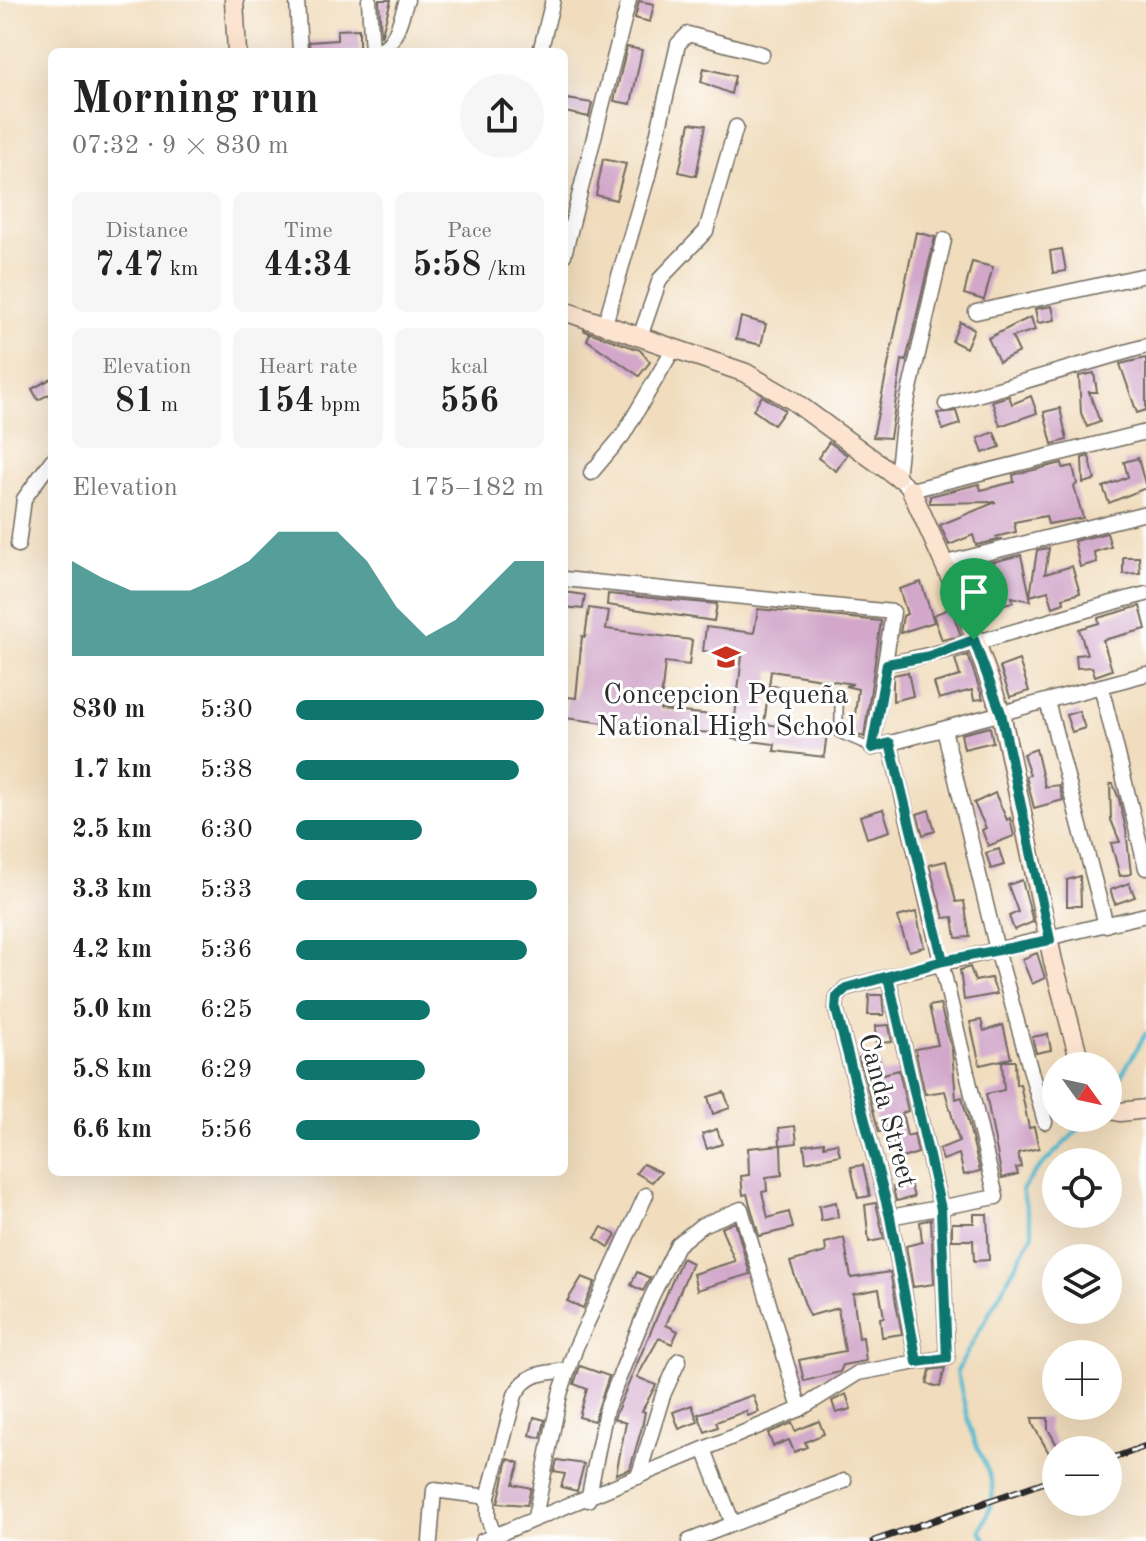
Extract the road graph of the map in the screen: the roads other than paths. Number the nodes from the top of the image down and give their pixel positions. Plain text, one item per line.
1 (234, 0) edge
2 (297, 0) edge
3 (369, 0) edge
4 (407, 0) edge
5 (553, 0) edge
6 (629, 0) edge
7 (237, 48) edge
8 (300, 48) edge
9 (372, 48) edge
10 (386, 48) edge
11 (541, 48) edge
12 (762, 54) dead end
13 (736, 127) dead end
14 (568, 239) edge
15 (944, 240) dead end
16 (1146, 275) edge
17 (568, 312) edge
18 (976, 312) dead end
19 (605, 324) junction
20 (640, 337) junction
21 (1146, 346) edge
22 (674, 348) junction
23 (946, 404) dead end
24 (1146, 432) edge
25 (48, 466) edge
26 (591, 473) dead end
27 (897, 477) junction
28 (911, 490) junction
29 (1146, 513) edge
30 (18, 545) dead end
31 (946, 563) junction
32 (568, 579) edge
33 (1145, 600) edge
34 (974, 640) junction
35 (887, 664) junction
36 (1146, 674) edge
37 (1101, 686) junction
38 (773, 690) dead end
39 (1047, 701) junction
40 (1001, 713) junction
41 (944, 729) junction
42 (890, 743) junction
43 (872, 748) junction
44 (1146, 868) edge
45 (1146, 915) edge
46 (1106, 925) junction
47 (1050, 940) junction
48 (997, 950) junction
49 (943, 961) junction
50 (888, 977) junction
51 (1078, 1052) edge
52 (1146, 1109) edge
53 (1042, 1111) edge
54 (1122, 1112) edge
55 (646, 1195) dead end
56 (941, 1209) junction
57 (890, 1217) junction
58 (679, 1360) dead end
59 (917, 1362) junction
60 (568, 1370) junction
61 (800, 1409) junction
62 (704, 1449) junction
63 (638, 1477) junction
64 (844, 1481) dead end
65 (488, 1497) junction
66 (588, 1500) junction
67 (535, 1517) junction
68 (733, 1524) junction
69 (491, 1539) edge
70 (430, 1541) edge
71 (689, 1541) edge

1 - 7 street
2 - 8 street
3 - 9 street
4 - 10 street
5 - 11 street
6 - 14 street
12 - 19 street
13 - 20 street
15 - 27 street
16 - 18 street
17 - 19 street
19 - 20 street
20 - 22 street
21 - 23 street
22 - 26 street
22 - 27 street
24 - 28 street
25 - 30 street
27 - 28 street
28 - 31 street
29 - 31 street
31 - 34 street
32 - 35 street
33 - 34 street
34 - 35 street
34 - 40 street
35 - 43 street
36 - 37 street
37 - 39 street
37 - 44 street
38 - 43 lane
39 - 40 street
39 - 46 street
40 - 41 street
40 - 47 street
41 - 42 street
41 - 48 street
42 - 43 street
42 - 49 street
45 - 46 street, Canda Street
46 - 47 street, Canda Street
47 - 48 street, Canda Street
47 - 51 street
48 - 49 street, Canda Street
48 - 53 street
49 - 50 street, Canda Street
49 - 56 street, Canda Street
50 - 56 street
50 - 57 street, Canda Street
52 - 54 street
55 - 60 street
56 - 57 street, Canda Street
56 - 59 street
57 - 59 street
58 - 63 street
59 - 61 street
60 - 65 street
60 - 67 street
61 - 62 street
61 - 66 street
62 - 63 street
62 - 68 street
63 - 66 street
64 - 68 street
65 - 69 street
65 - 70 street
66 - 67 street
67 - 69 street
68 - 71 street

